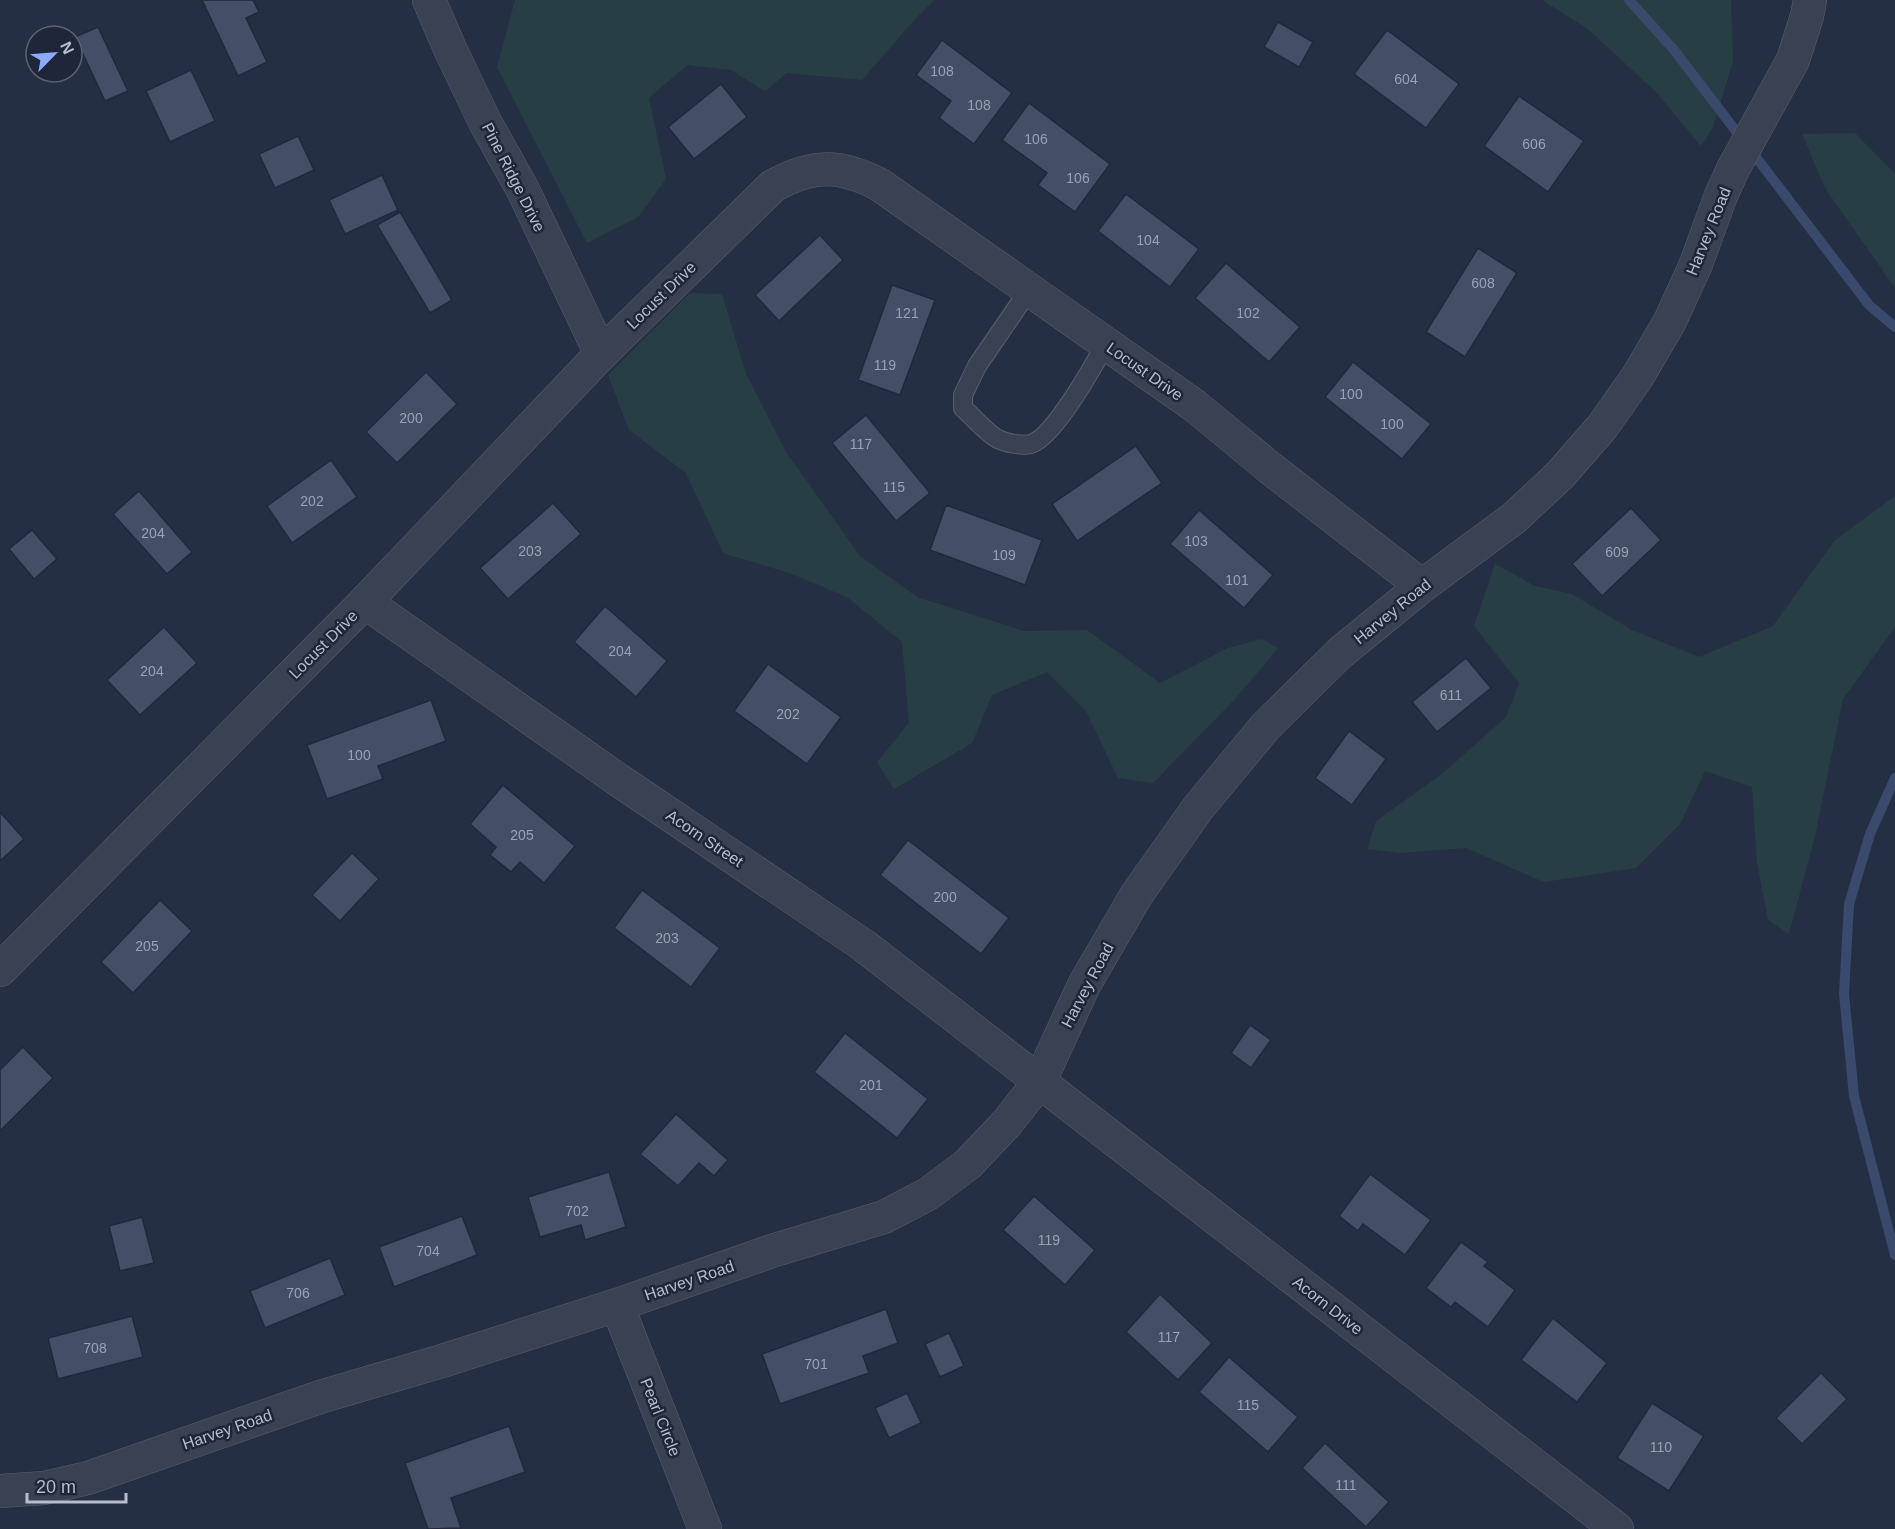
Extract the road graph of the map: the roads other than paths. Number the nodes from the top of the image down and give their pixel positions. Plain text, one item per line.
1 (429, 0) edge
2 (1810, 0) edge
3 (1029, 290) junction
4 (1106, 344) junction
5 (601, 354) junction
6 (1422, 586) junction
7 (364, 602) junction
8 (0, 970) edge
9 (1040, 1081) junction
10 (616, 1305) junction
11 (0, 1491) edge
12 (705, 1529) edge
13 (1617, 1529) edge

1 - 5 street, Pine Ridge Drive
2 - 6 street, Harvey Road
3 - 4 street, Locust Drive
3 - 4 lane
3 - 5 street, Locust Drive
4 - 6 street, Locust Drive
5 - 7 street, Locust Drive
6 - 9 street, Harvey Road
7 - 8 street, Locust Drive
7 - 9 street, Acorn Street
9 - 10 street, Harvey Road
9 - 13 street, Acorn Drive
10 - 11 street, Harvey Road
10 - 12 street, Pearl Circle

